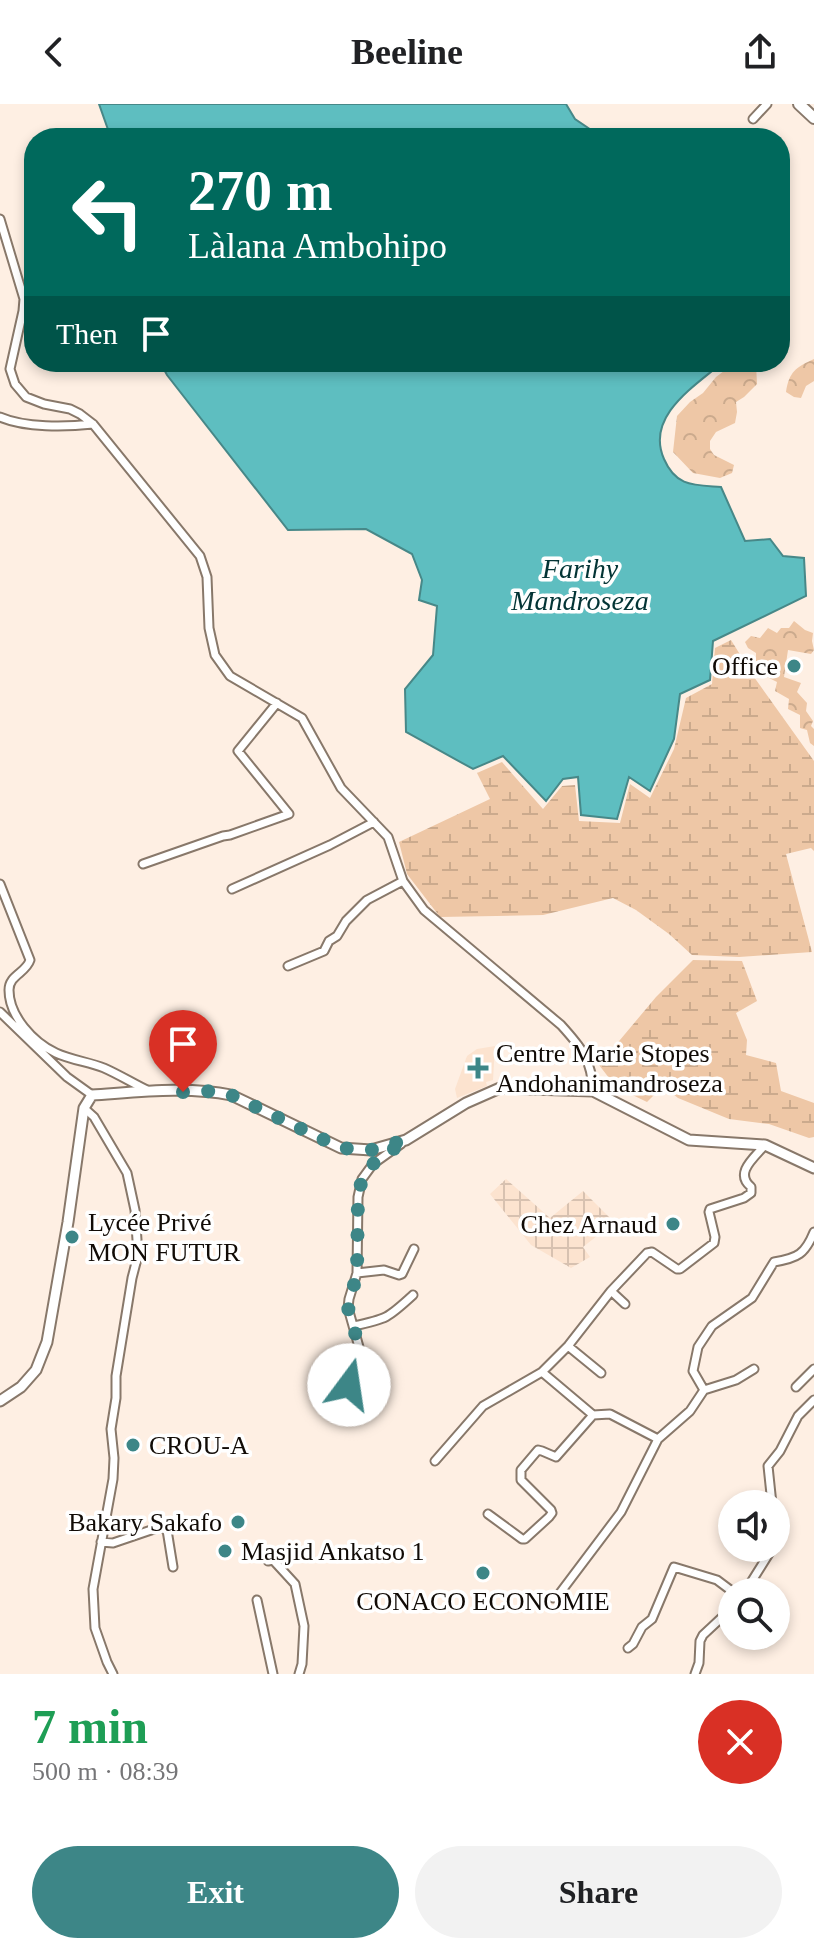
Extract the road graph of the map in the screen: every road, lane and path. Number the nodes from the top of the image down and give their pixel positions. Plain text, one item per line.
1 (767, 104) edge
2 (799, 104) edge
3 (814, 118) edge
4 (753, 119) dead end
5 (0, 219) edge
6 (0, 417) edge
7 (93, 424) junction
8 (277, 703) junction
9 (374, 822) junction
10 (143, 864) dead end
11 (403, 881) junction
12 (0, 884) edge
13 (232, 889) dead end
14 (288, 966) dead end
15 (0, 1012) edge
16 (593, 1091) junction
17 (151, 1092) junction
18 (92, 1095) junction
19 (84, 1108) junction
20 (406, 1140) junction
21 (765, 1145) junction
22 (814, 1168) edge
23 (814, 1232) edge
24 (414, 1249) dead end
25 (357, 1273) junction
26 (611, 1291) junction
27 (413, 1295) dead end
28 (625, 1304) dead end
29 (353, 1326) junction
30 (568, 1346) junction
31 (754, 1369) dead end
32 (814, 1369) edge
33 (542, 1372) junction
34 (601, 1373) dead end
35 (349, 1385) dead end
36 (796, 1387) dead end
37 (704, 1390) junction
38 (814, 1400) edge
39 (0, 1401) edge
40 (593, 1415) junction
41 (658, 1439) junction
42 (435, 1461) dead end
43 (771, 1490) edge
44 (488, 1514) dead end
45 (101, 1542) junction
46 (268, 1561) dead end
47 (173, 1567) dead end
48 (718, 1581) edge
49 (553, 1598) dead end
50 (257, 1600) dead end
51 (718, 1621) edge
52 (628, 1648) dead end
53 (113, 1674) edge
54 (273, 1674) edge
55 (299, 1674) edge
56 (695, 1674) edge

1 - 4 street
2 - 3 main road
5 - 7 street
6 - 7 street
7 - 8 street
8 - 9 street
8 - 10 street
9 - 11 street
9 - 13 street
11 - 14 street
11 - 16 street
12 - 17 street
15 - 18 street
16 - 20 street
16 - 21 street
17 - 18 street
17 - 20 street
18 - 19 street
19 - 39 street
19 - 45 street
20 - 25 street
21 - 22 street
21 - 26 street
23 - 37 street
24 - 25 street
25 - 29 street
26 - 28 street
26 - 30 street
27 - 29 street
29 - 35 street
30 - 33 street
30 - 34 street
31 - 37 street
32 - 36 street
33 - 40 street
33 - 42 street
37 - 41 street
38 - 43 street
40 - 41 street
40 - 44 street
41 - 49 street
45 - 47 street
45 - 53 street
46 - 55 street
48 - 52 street
50 - 54 street
51 - 56 street

